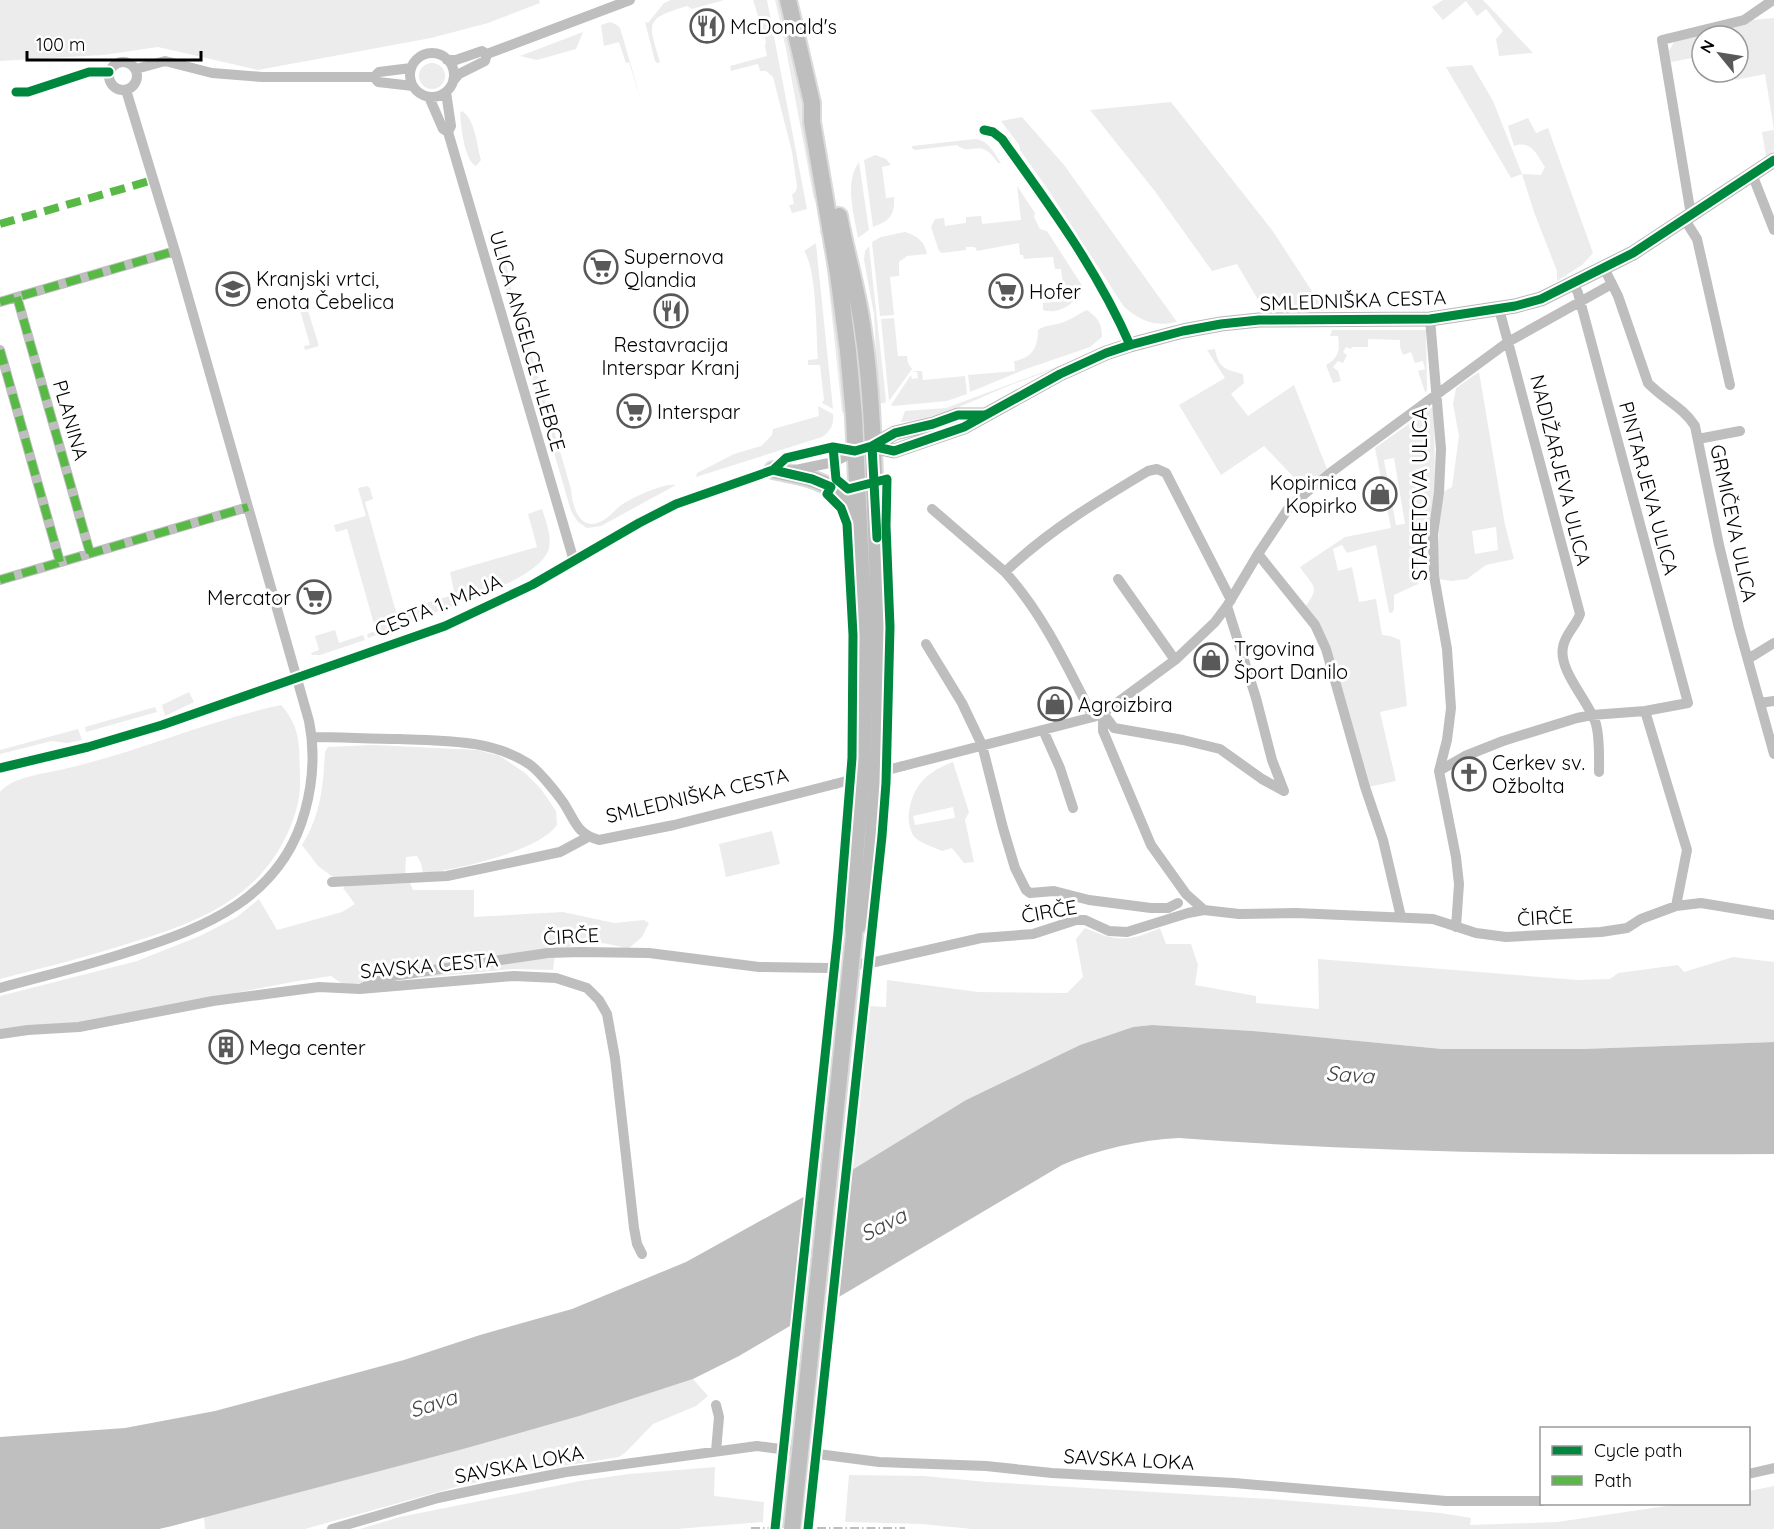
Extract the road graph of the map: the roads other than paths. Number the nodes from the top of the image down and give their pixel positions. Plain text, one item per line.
1 (630, 0) edge
2 (789, 0) edge
3 (1773, 0) edge
4 (487, 54) junction
5 (447, 60) junction
6 (136, 69) junction
7 (411, 69) junction
8 (110, 72) junction
9 (374, 77) junction
10 (453, 81) junction
11 (413, 86) junction
12 (126, 90) junction
13 (16, 92) dead end
14 (446, 92) junction
15 (429, 97) junction
16 (812, 103) junction
17 (448, 132) junction
18 (1774, 160) edge
19 (1752, 174) junction
20 (1688, 217) junction
21 (1774, 230) edge
22 (175, 251) junction
23 (1604, 268) junction
24 (1574, 284) junction
25 (1612, 284) junction
26 (17, 297) junction
27 (0, 302) edge
28 (1580, 302) junction
29 (1499, 309) junction
30 (1430, 319) junction
31 (1508, 342) junction
32 (0, 350) edge
33 (1731, 385) dead end
34 (1437, 395) junction
35 (1740, 431) dead end
36 (1698, 439) junction
37 (872, 446) junction
38 (855, 451) junction
39 (772, 470) junction
40 (248, 507) junction
41 (932, 509) dead end
42 (858, 523) junction
43 (90, 553) junction
44 (1258, 554) junction
45 (574, 561) junction
46 (60, 562) junction
47 (1005, 572) junction
48 (1118, 579) dead end
49 (0, 580) edge
50 (1229, 603) junction
51 (1774, 643) edge
52 (926, 644) dead end
53 (1748, 659) junction
54 (1175, 660) junction
55 (296, 678) junction
56 (1774, 701) edge
57 (1760, 703) junction
58 (1645, 711) junction
59 (1098, 715) junction
60 (1592, 715) junction
61 (1043, 730) junction
62 (312, 737) junction
63 (982, 746) junction
64 (1774, 754) edge
65 (0, 768) edge
66 (1439, 771) junction
67 (1599, 772) dead end
68 (1072, 808) dead end
69 (588, 837) junction
70 (332, 882) dead end
71 (1186, 894) junction
72 (1178, 903) junction
73 (1676, 906) junction
74 (1204, 910) junction
75 (1774, 915) edge
76 (1401, 917) junction
77 (1167, 919) junction
78 (1456, 927) junction
79 (854, 935) junction
80 (0, 988) edge
81 (360, 988) junction
82 (0, 1034) edge
83 (642, 1254) dead end
84 (716, 1405) dead end
85 (716, 1451) junction
86 (1774, 1468) edge
87 (1750, 1474) edge
88 (1540, 1501) edge
89 (332, 1529) edge
90 (792, 1529) edge

1 - 4 street
2 - 16 main road
3 - 20 street
4 - 5 street
4 - 10 street
5 - 7 street
5 - 10 street
6 - 8 street
6 - 9 street
6 - 12 street
7 - 9 street
7 - 11 street
8 - 12 street
8 - 13 street
9 - 11 street
10 - 14 street
11 - 15 street
12 - 22 street
14 - 15 street
14 - 17 street
15 - 17 street
16 - 37 main road
16 - 38 main road
17 - 45 street, ULICA ANGELCE HLEBCE
18 - 19 street, SMLEDNIŠKA CESTA
19 - 20 street, SMLEDNIŠKA CESTA
19 - 21 street
20 - 23 street, SMLEDNIŠKA CESTA
20 - 33 street
22 - 26 street
22 - 40 street
23 - 24 street, SMLEDNIŠKA CESTA
23 - 25 street, GRMIČEVA ULICA
24 - 28 street, PINTARJEVA ULICA
24 - 29 street, SMLEDNIŠKA CESTA
25 - 28 street
25 - 36 street, GRMIČEVA ULICA
26 - 27 street
26 - 43 street, PLANINA
28 - 31 street
28 - 58 street, PINTARJEVA ULICA
29 - 30 street, SMLEDNIŠKA CESTA
29 - 31 street
30 - 34 street, STARETOVA ULICA
30 - 37 street, SMLEDNIŠKA CESTA
31 - 34 street, SMLEDNIŠKA CESTA
31 - 60 street, NADIŽARJEVA ULICA
32 - 46 street
34 - 44 street, SMLEDNIŠKA CESTA
34 - 66 street, STARETOVA ULICA
35 - 36 street, GRMIČEVA ULICA
36 - 53 street, GRMIČEVA ULICA
37 - 38 street, CESTA 1. MAJA
37 - 79 main road
38 - 39 street, CESTA 1. MAJA
38 - 42 main road
39 - 42 main road
39 - 45 street, CESTA 1. MAJA
40 - 43 street
40 - 55 street
41 - 47 street
42 - 79 main road
43 - 46 street
44 - 50 street, SMLEDNIŠKA CESTA
44 - 76 street
45 - 55 street, CESTA 1. MAJA
46 - 49 street
47 - 50 street
47 - 59 street
48 - 54 street
50 - 54 street, SMLEDNIŠKA CESTA
50 - 59 street
51 - 53 street
52 - 63 street
53 - 57 street, GRMIČEVA ULICA
54 - 59 street, SMLEDNIŠKA CESTA
55 - 62 street
55 - 65 street, CESTA 1. MAJA
56 - 57 street
57 - 64 street, GRMIČEVA ULICA
58 - 60 street
58 - 73 street
59 - 61 street, SMLEDNIŠKA CESTA
59 - 71 street
60 - 66 street
60 - 67 street, NADIŽARJEVA ULICA
61 - 63 street, SMLEDNIŠKA CESTA
61 - 68 street
62 - 69 street, SMLEDNIŠKA CESTA
62 - 80 street
63 - 69 street, SMLEDNIŠKA CESTA, bridge
63 - 72 street
66 - 78 street
69 - 70 street
71 - 72 street
71 - 74 street
72 - 77 street
73 - 75 street, ČIRČE
73 - 78 street, ČIRČE
74 - 76 street, ČIRČE
74 - 77 street, ČIRČE
76 - 78 street, ČIRČE
77 - 81 street, ČIRČE
79 - 90 main road, bridge
81 - 82 street, SAVSKA CESTA
81 - 83 street, SAVSKA CESTA
84 - 85 street
85 - 88 street, SAVSKA LOKA
85 - 89 street, SAVSKA LOKA
86 - 87 street

